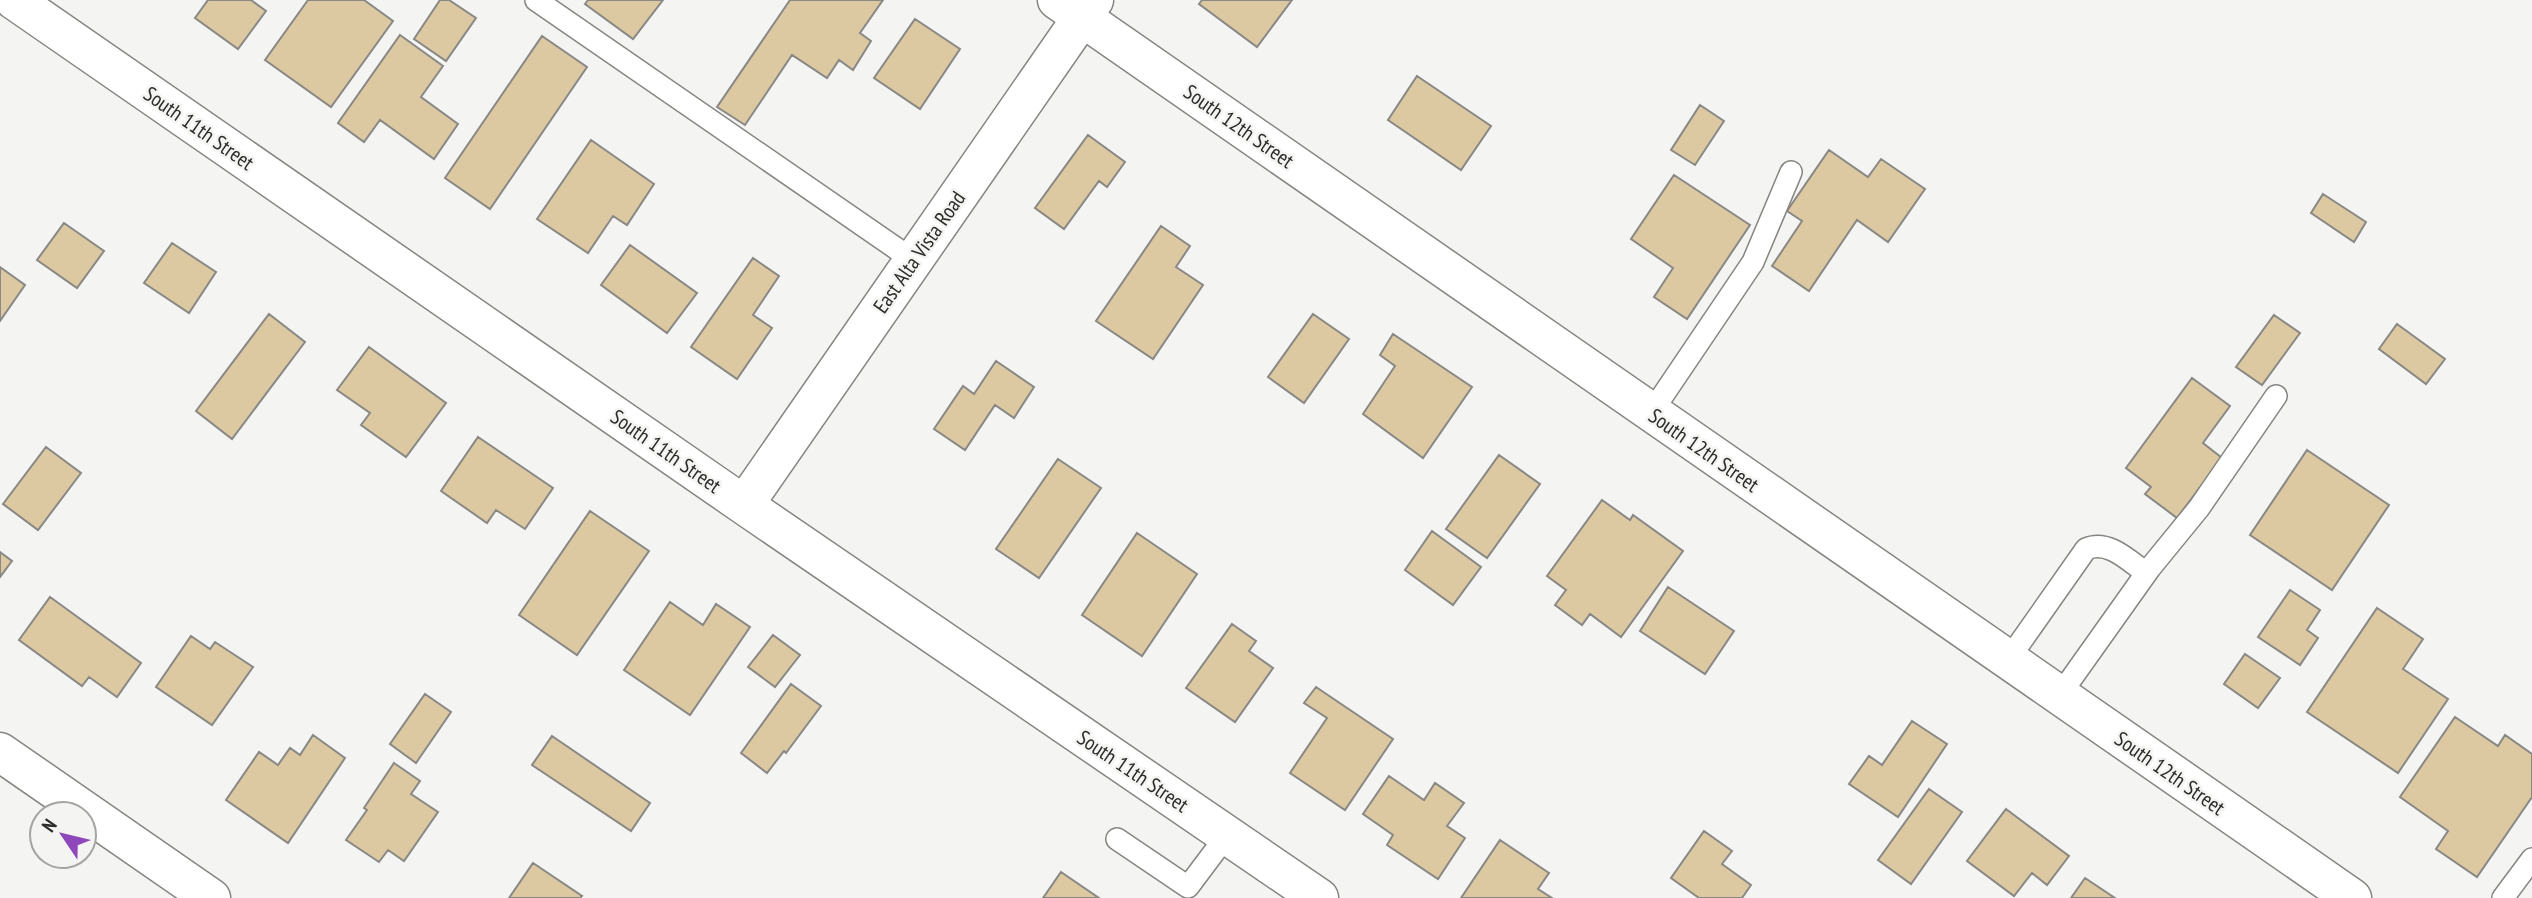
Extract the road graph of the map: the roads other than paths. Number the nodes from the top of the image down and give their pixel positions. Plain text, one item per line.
1 (14, 0) edge
2 (536, 0) edge
3 (1078, 6) edge
4 (1791, 172) dead end
5 (914, 260) junction
6 (2276, 396) dead end
7 (1651, 413) junction
8 (744, 505) junction
9 (2146, 573) junction
10 (2008, 660) junction
11 (2059, 696) junction
12 (0, 752) edge
13 (1227, 835) junction
14 (1117, 839) dead end
15 (2532, 859) edge
16 (1196, 892) edge
17 (211, 898) edge
18 (1319, 898) edge
19 (2352, 898) edge
20 (2503, 898) edge

1 - 8 street, South 11th Street
2 - 5 lane
3 - 5 street, East Alta Vista Road
3 - 7 street, South 12th Street
4 - 7 lane
5 - 8 street, East Alta Vista Road
6 - 9 lane
7 - 10 street, South 12th Street
8 - 13 street, South 11th Street
9 - 10 lane
9 - 11 lane
10 - 11 street, South 12th Street
11 - 19 street, South 12th Street
12 - 17 street
13 - 16 lane
13 - 18 street, South 11th Street
14 - 16 lane
15 - 20 lane

